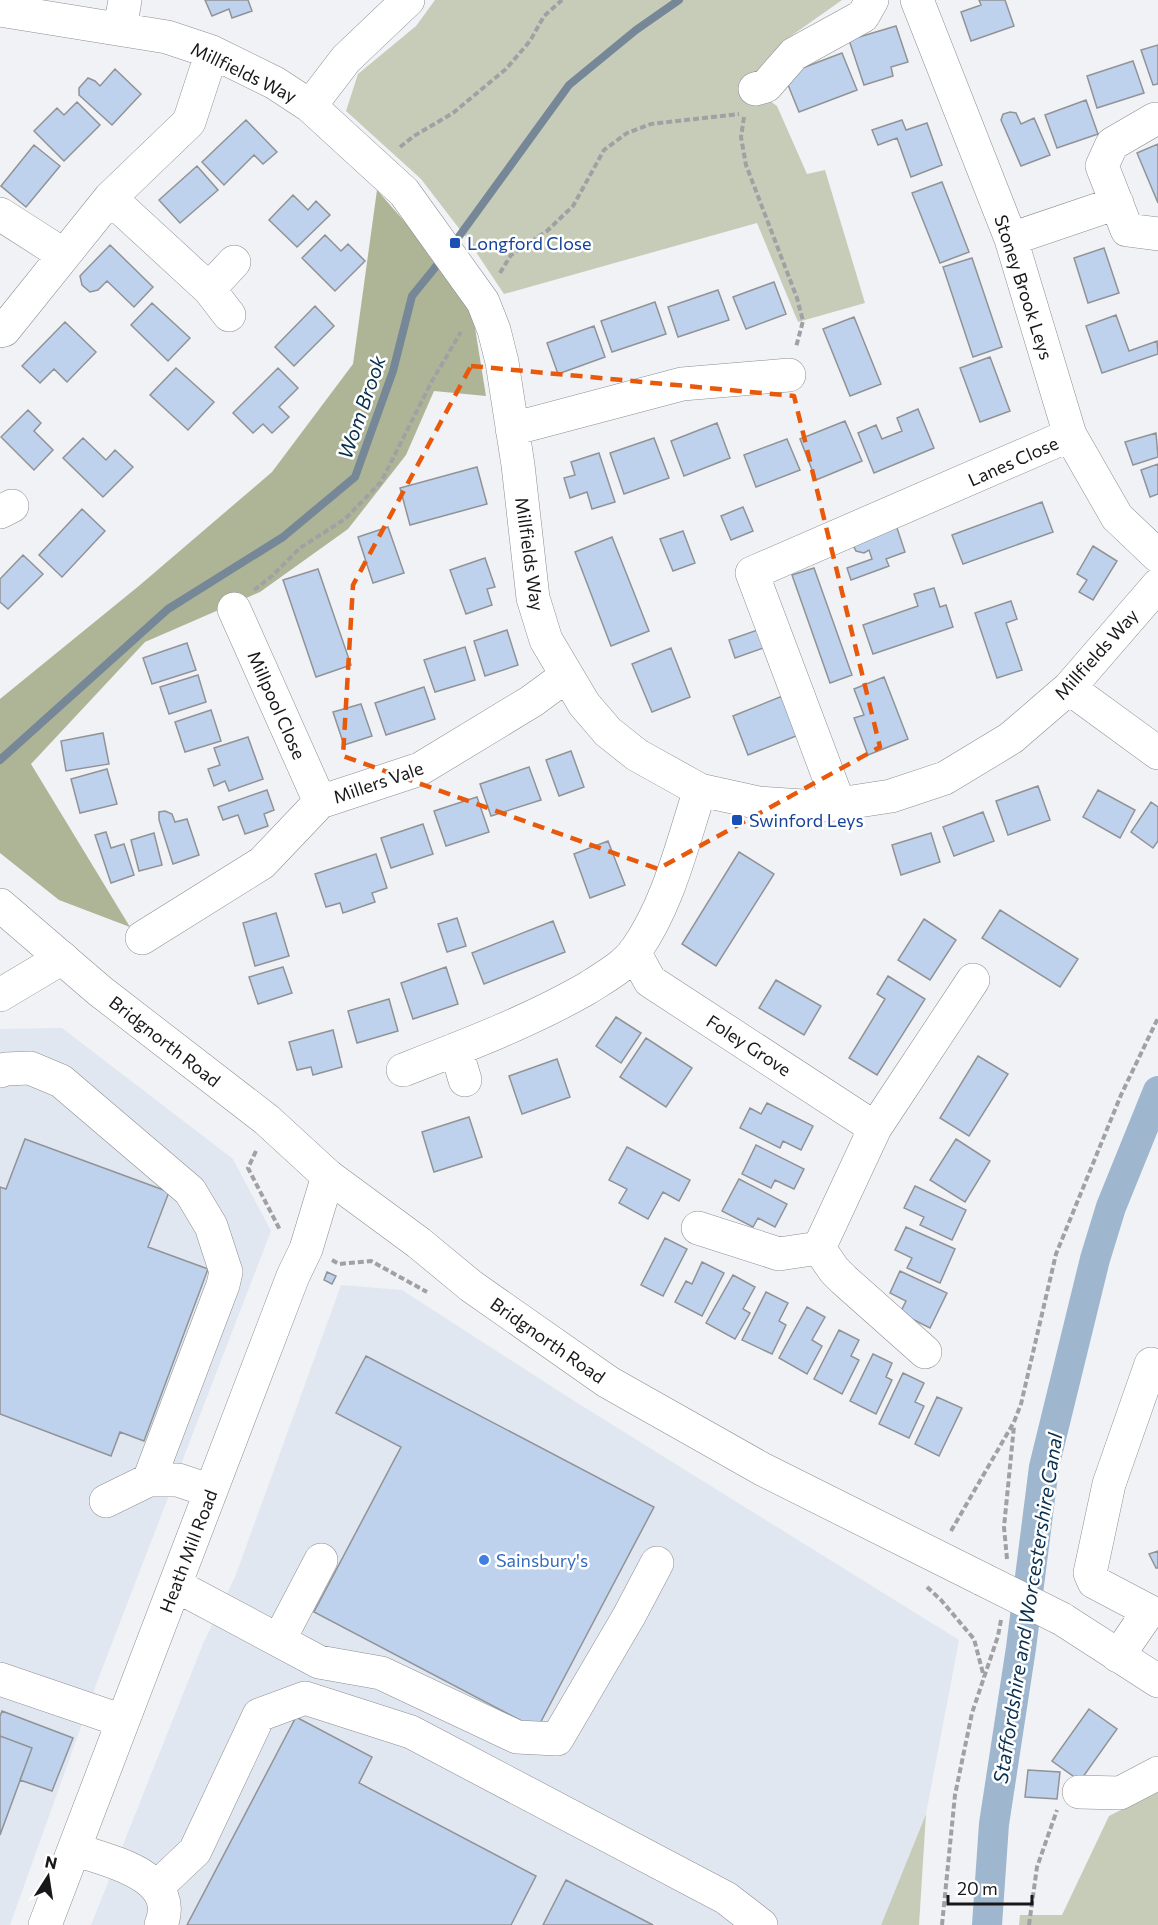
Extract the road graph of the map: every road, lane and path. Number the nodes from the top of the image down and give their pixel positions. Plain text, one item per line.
1 (408, 0) edge
2 (562, 0) edge
3 (871, 0) edge
4 (917, 0) edge
5 (0, 10) edge
6 (122, 15) edge
7 (212, 52) junction
8 (754, 89) dead end
9 (310, 106) junction
10 (1155, 119) dead end
11 (374, 165) junction
12 (110, 198) junction
13 (0, 214) edge
14 (1134, 222) edge
15 (1011, 239) junction
16 (64, 255) junction
17 (234, 262) dead end
18 (209, 289) junction
19 (475, 291) junction
20 (229, 315) dead end
21 (0, 331) edge
22 (789, 375) joint
23 (512, 429) junction
24 (1070, 435) junction
25 (1158, 556) edge
26 (1158, 585) edge
27 (234, 609) joint
28 (566, 676) junction
29 (1069, 688) junction
30 (1158, 753) edge
31 (700, 790) junction
32 (320, 802) junction
33 (839, 804) junction
34 (0, 905) edge
35 (142, 938) dead end
36 (634, 952) junction
37 (62, 958) junction
38 (973, 980) dead end
39 (0, 995) edge
40 (1158, 1018) edge
41 (456, 1049) junction
42 (403, 1070) dead end
43 (0, 1071) edge
44 (465, 1080) dead end
45 (875, 1128) junction
46 (328, 1176) junction
47 (698, 1228) dead end
48 (819, 1248) junction
49 (925, 1352) dead end
50 (1151, 1364) dead end
51 (1014, 1422) junction
52 (149, 1480) junction
53 (210, 1491) junction
54 (106, 1501) dead end
55 (949, 1534) dead end
56 (321, 1560) dead end
57 (657, 1563) dead end
58 (994, 1573) junction
59 (175, 1585) junction
60 (925, 1585) dead end
61 (1153, 1610) edge
62 (1001, 1617) dead end
63 (279, 1640) junction
64 (1118, 1656) junction
65 (984, 1678) junction
66 (0, 1679) edge
67 (1158, 1681) edge
68 (123, 1721) junction
69 (1158, 1773) edge
70 (1079, 1792) joint
71 (74, 1849) junction
72 (157, 1887) junction
73 (45, 1925) edge
74 (161, 1925) edge
75 (761, 1925) edge
76 (942, 1925) edge
77 (1029, 1925) edge

1 - 9 street
2 - 11 path
3 - 8 street
4 - 15 street, Stoney Brook Leys
5 - 6 street, Millfields Way
6 - 7 street, Millfields Way
7 - 9 street, Millfields Way
7 - 12 street
9 - 11 street, Millfields Way
10 - 14 street
11 - 19 street, Millfields Way
12 - 16 street
12 - 18 street
13 - 16 street
14 - 15 street
15 - 24 street, Stoney Brook Leys
16 - 21 street
17 - 18 street
18 - 20 street
19 - 22 path
19 - 23 street, Millfields Way
19 - 27 path
22 - 23 street
23 - 28 street, Millfields Way
24 - 25 street, Stoney Brook Leys
24 - 33 street, Lanes Close
26 - 29 street, Millfields Way
27 - 32 street, Millpool Close
28 - 31 street, Millfields Way
28 - 32 street, Millers Vale
29 - 30 street
29 - 33 street, Millfields Way
31 - 33 street, Millfields Way
31 - 36 street
32 - 35 street, Millers Vale
34 - 37 street, Bridgnorth Road
36 - 41 street
36 - 45 street, Foley Grove
37 - 39 street
37 - 46 street, Bridgnorth Road
38 - 45 street
40 - 51 path
41 - 42 street
41 - 44 street
43 - 52 street
45 - 48 street
46 - 53 street, Heath Mill Road
46 - 58 street, Bridgnorth Road
47 - 48 street
48 - 49 street
50 - 61 street
51 - 55 path
51 - 58 path
52 - 53 street
52 - 54 street
53 - 59 street, Heath Mill Road
56 - 63 street
57 - 63 street
58 - 64 street, Bridgnorth Road, bridge
59 - 63 street
59 - 68 street, Heath Mill Road
60 - 65 path
61 - 64 street
62 - 65 path
64 - 67 street, Bridgnorth Road
65 - 76 path
66 - 68 street
68 - 71 street, Heath Mill Road
69 - 70 street
70 - 77 path
71 - 72 street
71 - 73 street, Heath Mill Road
72 - 74 street
72 - 75 street

